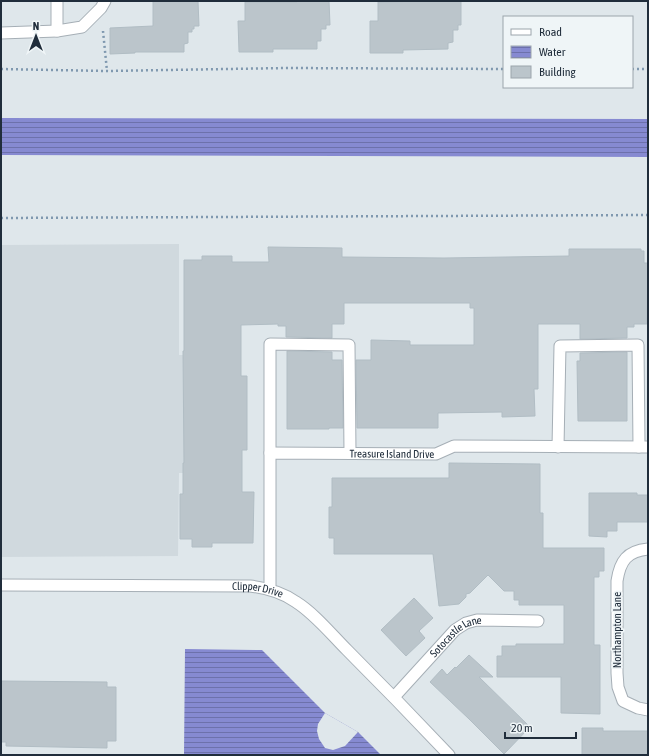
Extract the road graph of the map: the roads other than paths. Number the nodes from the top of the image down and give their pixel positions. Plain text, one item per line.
1 (57, 1) edge
2 (103, 4) edge
3 (57, 31) junction
4 (1, 33) edge
5 (558, 447) junction
6 (643, 447) edge
7 (270, 453) junction
8 (350, 453) junction
9 (648, 549) edge
10 (1, 585) edge
11 (270, 589) junction
12 (538, 621) dead end
13 (394, 698) junction
14 (648, 710) edge
15 (449, 755) edge

1 - 3 street
2 - 3 street
3 - 4 street
5 - 6 street, Treasure Island Drive
5 - 6 street
5 - 8 street, Treasure Island Drive
7 - 8 street, Treasure Island Drive
7 - 8 street
7 - 11 street
9 - 14 street, Northampton Lane
10 - 11 street, Clipper Drive
11 - 13 street, Clipper Drive
12 - 13 street, Sotocastle Lane
13 - 15 street, Clipper Drive

